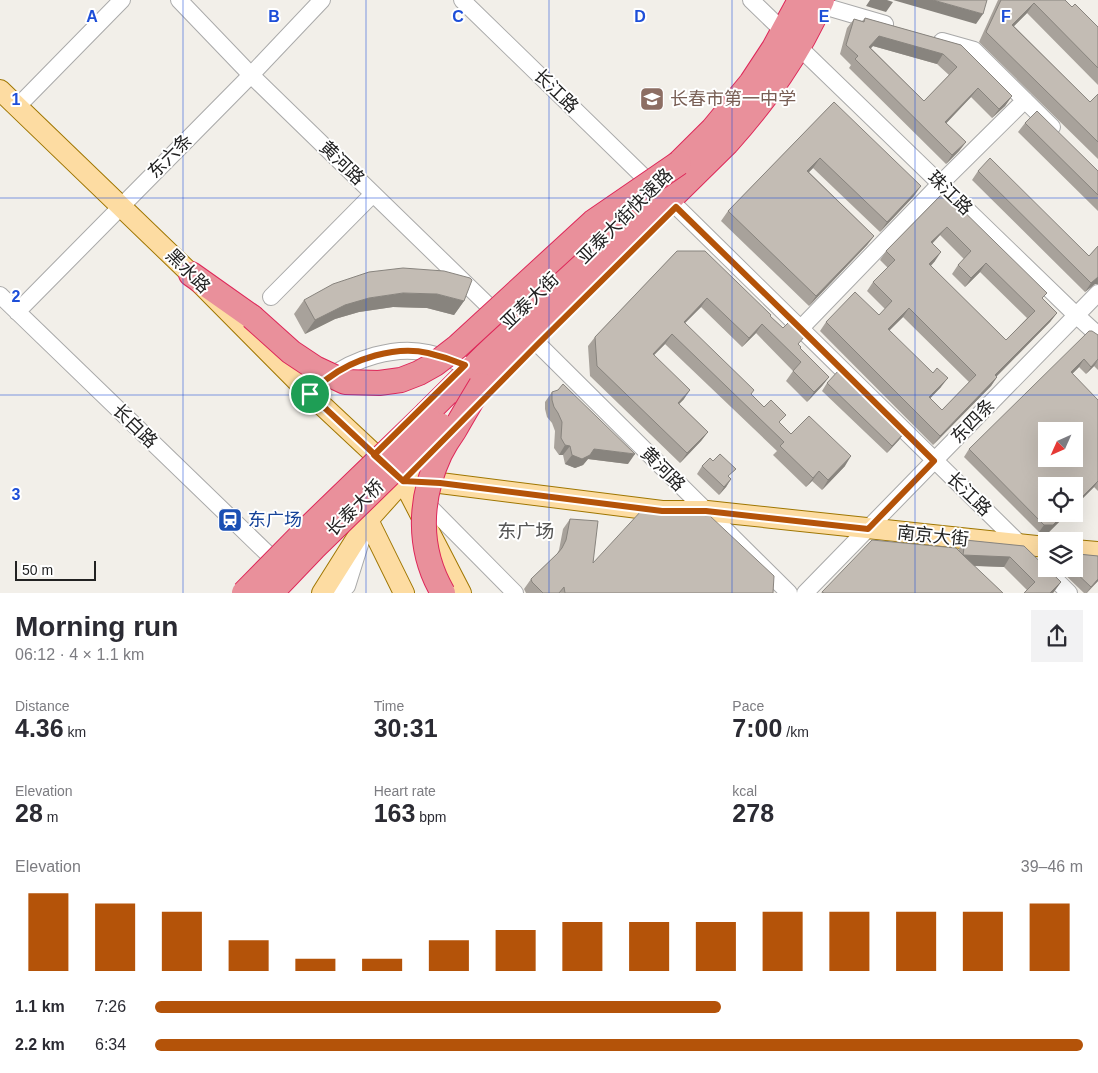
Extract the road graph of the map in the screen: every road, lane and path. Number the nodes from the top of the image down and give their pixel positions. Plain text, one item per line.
1 (122, 0) edge
2 (179, 0) edge
3 (322, 0) edge
4 (462, 0) edge
5 (751, 0) edge
6 (795, 0) edge
7 (800, 0) edge
8 (826, 2) edge
9 (780, 28) junction
10 (900, 28) edge
11 (928, 37) edge
12 (803, 51) junction
13 (251, 75) junction
14 (0, 90) edge
15 (1025, 100) junction
16 (18, 106) junction
17 (1065, 140) edge
18 (679, 163) junction
19 (650, 183) junction
20 (940, 184) junction
21 (373, 194) junction
22 (121, 206) junction
23 (676, 207) junction
24 (191, 274) junction
25 (1098, 293) edge
26 (0, 295) edge
27 (271, 297) dead end
28 (17, 312) junction
29 (1076, 315) junction
30 (507, 324) junction
31 (800, 328) junction
32 (1098, 335) edge
33 (538, 344) junction
34 (465, 365) junction
35 (481, 385) junction
36 (310, 394) junction
37 (434, 419) junction
38 (374, 455) junction
39 (934, 461) junction
40 (403, 481) junction
41 (706, 511) junction
42 (368, 520) junction
43 (868, 529) junction
44 (1022, 545) junction
45 (1038, 547) edge
46 (1083, 551) edge
47 (1098, 552) edge
48 (271, 557) junction
49 (1066, 592) edge
50 (236, 593) edge
51 (244, 593) edge
52 (253, 593) edge
53 (271, 593) edge
54 (322, 593) edge
55 (340, 593) edge
56 (404, 593) edge
57 (443, 593) edge
58 (461, 593) edge
59 (515, 593) edge
60 (789, 593) edge
61 (805, 593) edge

1 - 16 street
2 - 13 street, 黄河路
3 - 13 street, 东六条
4 - 19 street, 长江路
5 - 9 street
6 - 9 main road, 亚泰大街
7 - 18 highway, 亚泰大街快速路
8 - 10 street
8 - 12 main road, 亚泰大街
8 - 35 highway, 亚泰大街快速路
9 - 19 main road, 亚泰大街
11 - 15 street
12 - 20 street, 珠江路
12 - 23 main road, 亚泰大街
13 - 21 street, 黄河路
13 - 22 street, 东六条
14 - 16 main road, 黑水路
15 - 17 street
15 - 20 street
16 - 22 main road, 黑水路
18 - 24 highway, bridge
18 - 37 highway, 亚泰大街快速路, bridge
19 - 30 main road, 亚泰大街
20 - 29 street, 珠江路
20 - 31 street
21 - 27 street
21 - 30 street, 黄河路
22 - 24 main road, 黑水路
22 - 28 street, 东六条
23 - 31 street, 长江路
23 - 33 main road, 亚泰大街
24 - 36 main road, 黑水路
25 - 29 street, 东四条
26 - 28 street, 长白路
28 - 48 street, 长白路
29 - 32 street, 珠江路
29 - 39 street, 东四条
30 - 34 main road, 亚泰大街
31 - 39 street, 长江路
33 - 40 main road, 亚泰大街
33 - 41 street, 黄河路
34 - 36 street
34 - 38 main road, 亚泰大街
35 - 37 highway, 亚泰大街快速路, bridge
35 - 57 highway, bridge
36 - 38 main road, 黑水路
37 - 51 highway, 长泰大桥, bridge
37 - 53 highway, 长泰大桥, bridge
38 - 40 main road
38 - 48 street
38 - 52 main road, 亚泰大街
39 - 43 street, 东四条
39 - 44 street, 长江路
40 - 41 main road, 南京大街
40 - 42 main road, 亚泰大街
40 - 58 main road
40 - 59 street
41 - 43 main road, 南京大街
41 - 60 street, 黄河路
42 - 54 main road, 亚泰大街
42 - 55 street
42 - 56 main road
43 - 44 main road, 南京大街
43 - 61 street, 东四条
44 - 45 main road, 南京大街
44 - 49 street, 长江路
46 - 47 main road
48 - 50 street

